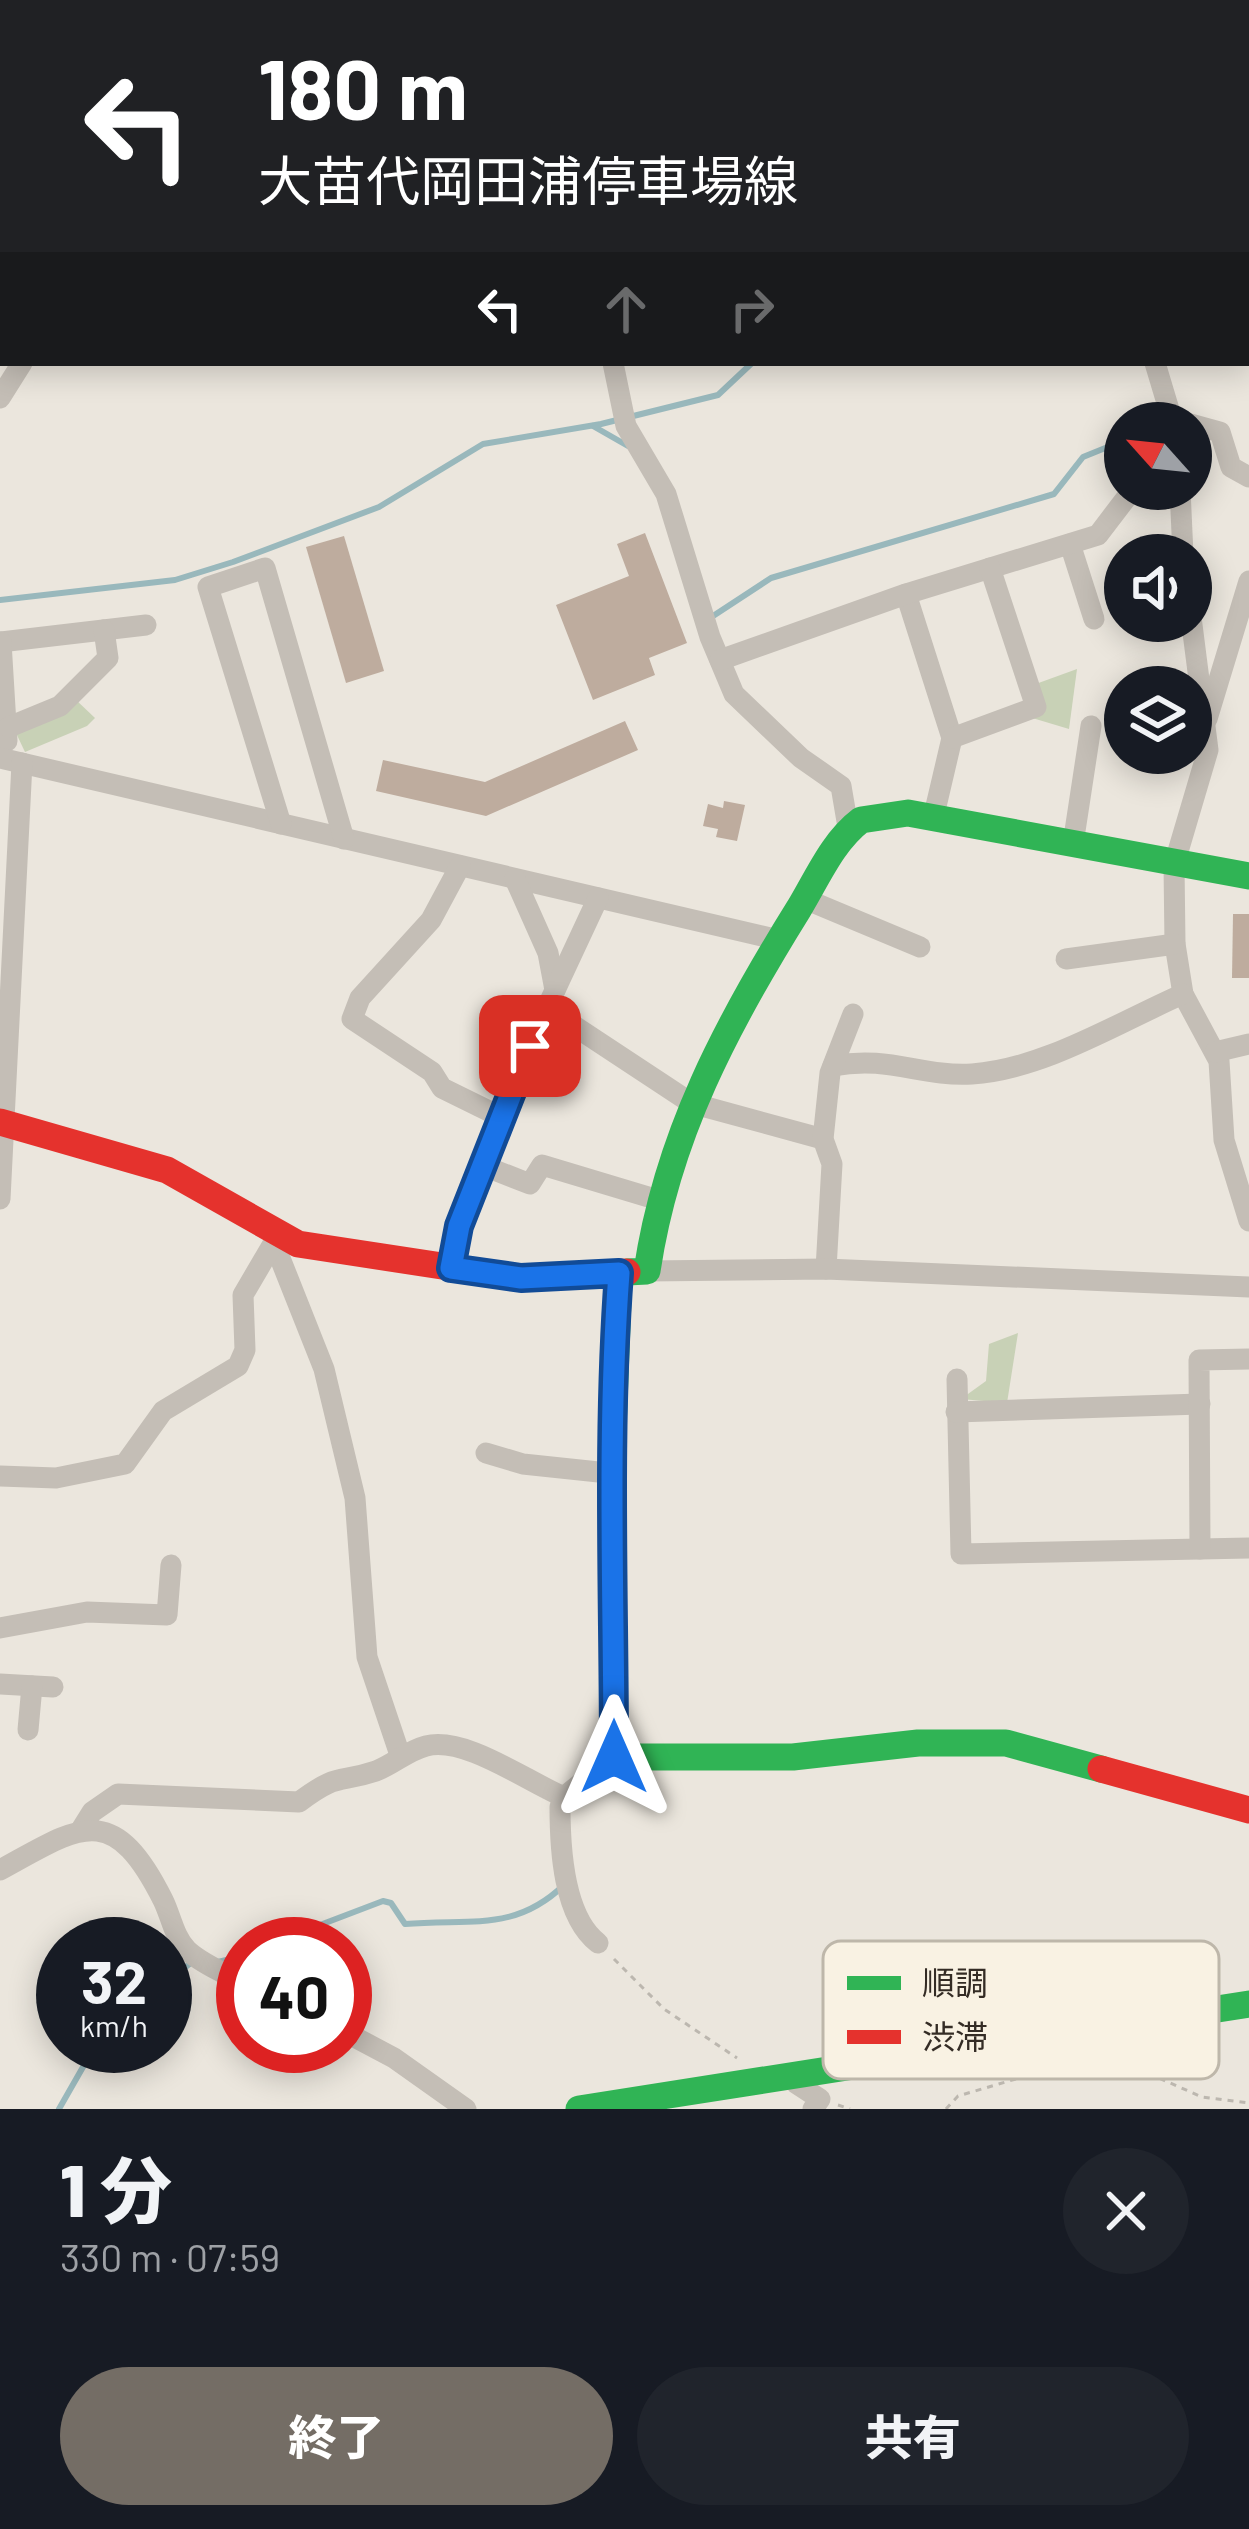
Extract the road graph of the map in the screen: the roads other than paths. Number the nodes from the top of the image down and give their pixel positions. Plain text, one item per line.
1 (20, 366) edge
2 (614, 366) edge
3 (1156, 366) edge
4 (0, 398) edge
5 (1167, 402) edge
6 (1212, 430) edge
7 (1249, 477) edge
8 (1117, 510) edge
9 (1070, 544) junction
10 (990, 568) junction
11 (1249, 580) edge
12 (906, 594) junction
13 (1094, 619) dead end
14 (146, 625) dead end
15 (104, 630) junction
16 (0, 642) edge
17 (720, 660) junction
18 (1212, 702) edge
19 (1091, 726) dead end
20 (9, 727) junction
21 (952, 738) junction
22 (9, 760) edge
23 (1201, 774) edge
24 (933, 818) junction
25 (281, 824) junction
26 (848, 833) junction
27 (344, 838) junction
28 (1073, 844) junction
29 (1174, 865) junction
30 (460, 866) junction
31 (1249, 876) edge
32 (515, 879) junction
33 (598, 898) junction
34 (805, 899) junction
35 (779, 940) junction
36 (1175, 944) junction
37 (920, 947) dead end
38 (1066, 958) dead end
39 (1183, 994) junction
40 (551, 999) junction
41 (853, 1014) dead end
42 (1249, 1044) edge
43 (1216, 1052) junction
44 (833, 1066) junction
45 (691, 1103) junction
46 (505, 1119) junction
47 (2, 1123) edge
48 (823, 1138) junction
49 (484, 1166) junction
50 (0, 1199) edge
51 (655, 1199) junction
52 (1249, 1221) edge
53 (275, 1240) junction
54 (451, 1268) junction
55 (826, 1269) junction
56 (633, 1272) junction
57 (1249, 1287) edge
58 (1249, 1359) edge
59 (956, 1378) dead end
60 (1200, 1404) junction
61 (956, 1412) junction
62 (485, 1453) dead end
63 (608, 1472) junction
64 (0, 1476) edge
65 (1249, 1548) edge
66 (1200, 1549) junction
67 (171, 1565) dead end
68 (0, 1628) edge
69 (0, 1684) edge
70 (28, 1730) dead end
71 (400, 1755) junction
72 (614, 1757) junction
73 (564, 1797) junction
74 (1249, 1810) edge
75 (82, 1828) junction
76 (0, 1870) edge
77 (598, 1943) road end
78 (216, 1968) edge
79 (1249, 2004) edge
80 (1219, 2009) edge
81 (372, 2046) edge
82 (823, 2071) edge
83 (796, 2075) junction
84 (466, 2109) edge
85 (579, 2109) edge
86 (813, 2109) edge

1 - 4 street
2 - 17 street
3 - 5 street
6 - 7 street
8 - 9 street
9 - 10 street
9 - 13 street
10 - 12 street
10 - 21 street
11 - 18 street
12 - 17 street
12 - 21 street
14 - 15 street
15 - 16 street
15 - 20 street
16 - 20 street
17 - 26 street
19 - 28 street
20 - 22 street
21 - 24 street
22 - 25 street
22 - 47 street
23 - 29 street
24 - 26 street
24 - 28 street
25 - 27 street
25 - 27 street
26 - 34 street
27 - 30 street
28 - 29 street
29 - 31 street
29 - 36 street
30 - 32 street
30 - 46 street
32 - 33 street
32 - 40 street
33 - 35 street
33 - 40 street
34 - 35 street
34 - 37 street
35 - 45 street
36 - 38 street
36 - 39 street
39 - 43 street
39 - 44 street
40 - 45 street
40 - 46 street
41 - 44 street
42 - 43 street
43 - 52 street
44 - 48 street
45 - 48 street
45 - 51 street
46 - 49 street
47 - 50 street
47 - 53 street
48 - 55 street
49 - 51 street
49 - 54 street
51 - 56 street
53 - 54 street
53 - 64 street
53 - 71 street
54 - 56 street
55 - 56 street
55 - 57 street
56 - 63 street
58 - 60 street
59 - 61 street
60 - 61 street
60 - 66 street
61 - 66 street
62 - 63 street
63 - 72 street
65 - 66 street
67 - 68 street
69 - 70 street
71 - 73 street
71 - 75 street
72 - 73 street
72 - 74 street
73 - 77 street
75 - 76 street
75 - 78 street
79 - 80 street
81 - 84 street
82 - 83 street
83 - 85 street
83 - 86 street

